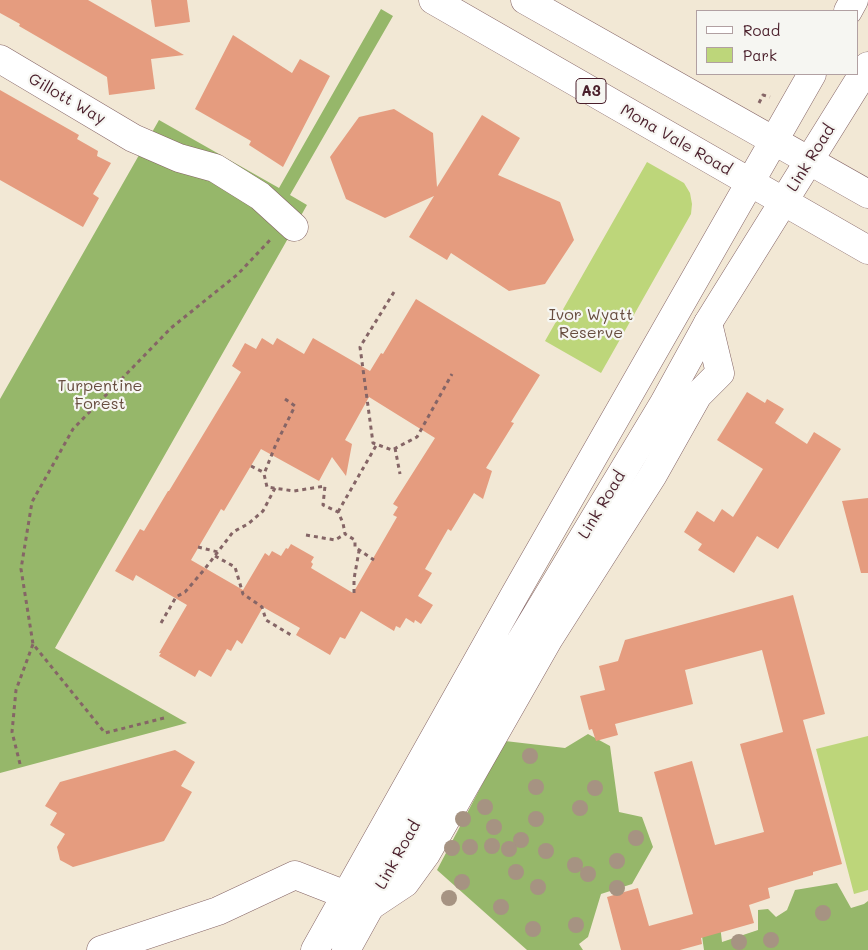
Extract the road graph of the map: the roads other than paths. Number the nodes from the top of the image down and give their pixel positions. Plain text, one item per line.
1 (433, 0) edge
2 (525, 0) edge
3 (0, 59) edge
4 (868, 66) edge
5 (811, 75) edge
6 (773, 141) junction
7 (808, 162) junction
8 (750, 182) junction
9 (868, 194) edge
10 (784, 201) junction
11 (291, 224) road end
12 (868, 250) edge
13 (346, 895) junction
14 (101, 950) edge
15 (316, 950) edge
16 (346, 950) edge

1 - 8 main road, Mona Vale Road / A3
2 - 6 main road
3 - 11 main road, Gillott Way
4 - 7 main road, Link Road
5 - 6 main road, Link Road
6 - 7 main road
6 - 8 main road, Link Road
7 - 9 main road
7 - 10 main road, Link Road
8 - 10 main road, Mona Vale Road / A3
8 - 13 main road, Link Road
10 - 12 main road, Mona Vale Road / A3
10 - 16 main road, Link Road
13 - 14 main road
13 - 15 main road, Link Road

